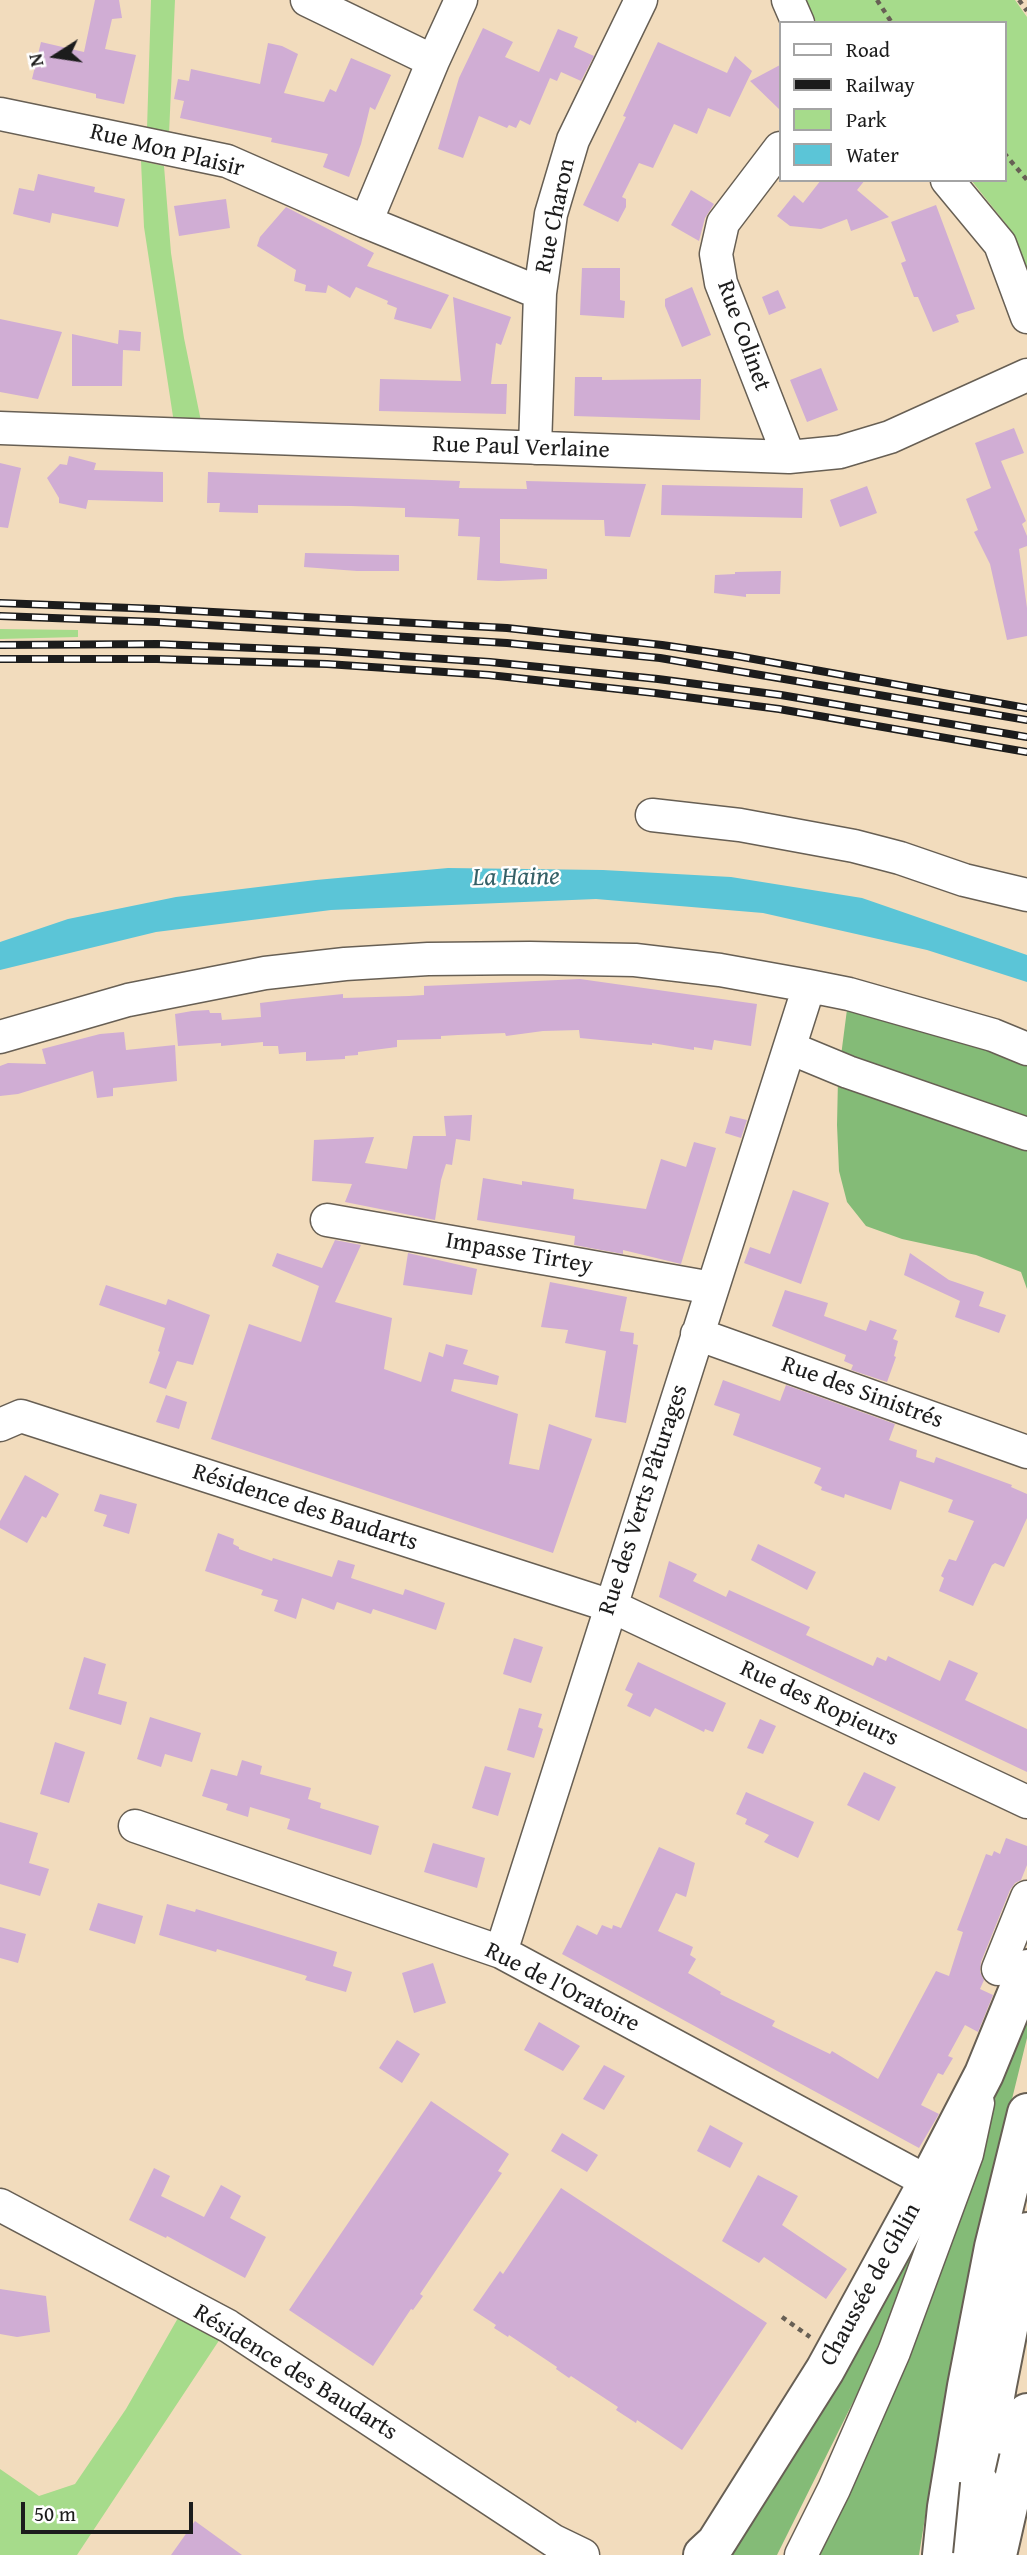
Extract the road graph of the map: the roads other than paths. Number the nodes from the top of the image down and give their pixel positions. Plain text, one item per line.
1 (307, 0) edge
2 (461, 0) edge
3 (641, 0) edge
4 (788, 0) edge
5 (797, 21) edge
6 (433, 61) junction
7 (0, 114) edge
8 (778, 151) edge
9 (949, 182) edge
10 (366, 222) junction
11 (540, 293) junction
12 (1027, 317) edge
13 (1027, 375) edge
14 (0, 428) edge
15 (535, 448) junction
16 (789, 457) junction
17 (652, 815) dead end
18 (1027, 895) edge
19 (809, 986) junction
20 (0, 1037) edge
21 (790, 1048) junction
22 (1027, 1049) edge
23 (1027, 1134) edge
24 (327, 1220) dead end
25 (712, 1289) junction
26 (697, 1334) junction
27 (0, 1425) edge
28 (1027, 1451) edge
29 (611, 1606) junction
30 (1027, 1802) edge
31 (135, 1826) dead end
32 (1027, 1897) edge
33 (501, 1952) junction
34 (1013, 1979) edge
35 (984, 2074) junction
36 (1027, 2113) edge
37 (928, 2182) junction
38 (0, 2206) edge
39 (1027, 2232) edge
40 (1027, 2413) edge
41 (1027, 2499) edge
42 (583, 2555) edge
43 (703, 2555) edge
44 (801, 2555) edge
45 (942, 2555) edge
46 (972, 2555) edge
47 (997, 2555) edge

1 - 6 street
2 - 6 street
3 - 11 street, Rue Charon
4 - 5 street
6 - 10 street
7 - 10 street, Rue Mon Plaisir
8 - 16 street, Rue Colinet
9 - 12 street
10 - 11 street, Rue Mon Plaisir
11 - 15 street, Rue Charon
13 - 16 street, Rue Paul Verlaine
14 - 15 street, Rue Paul Verlaine
15 - 16 street, Rue Paul Verlaine
17 - 18 street
19 - 20 street
19 - 21 street, Rue des Verts Pâturages
19 - 22 street
21 - 23 street
21 - 25 street, Rue des Verts Pâturages
24 - 25 street, Impasse Tirtey
25 - 26 street, Rue des Verts Pâturages
26 - 28 street, Rue des Sinistrés
26 - 29 street, Rue des Verts Pâturages
27 - 29 street, Résidence des Baudarts
29 - 30 street, Rue des Ropieurs
29 - 33 street, Rue des Verts Pâturages
31 - 33 street, Rue de l'Oratoire
32 - 34 street
33 - 37 street, Rue de l'Oratoire
34 - 35 main road, Chaussée de Ghlin
35 - 37 main road, Chaussée de Ghlin
35 - 44 street
36 - 45 main road
37 - 43 main road, Chaussée de Ghlin
38 - 42 street, Résidence des Baudarts
39 - 46 main road, bridge
40 - 47 main road, bridge
41 - 46 main road

